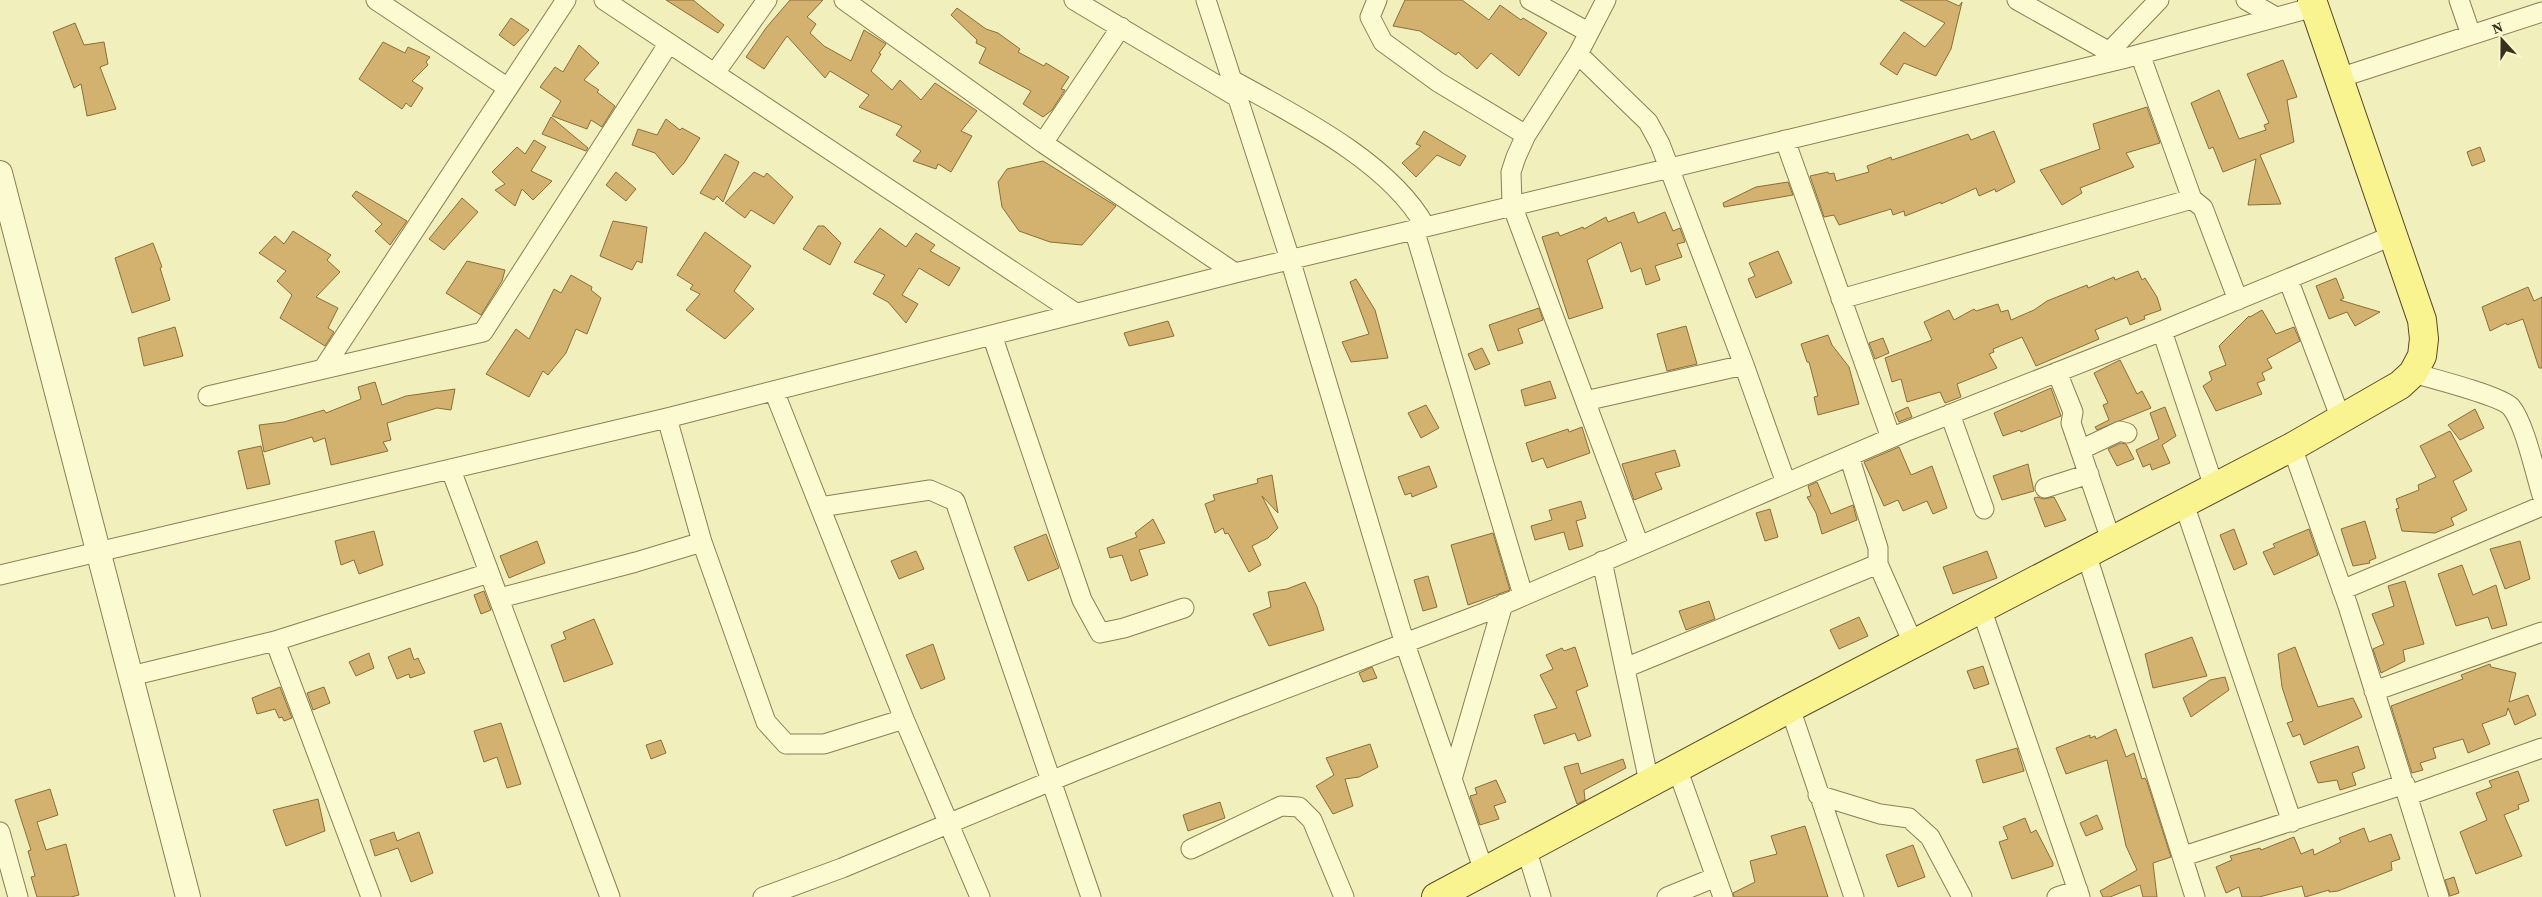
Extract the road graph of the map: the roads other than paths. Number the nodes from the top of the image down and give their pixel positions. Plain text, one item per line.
1 (376, 0) edge
2 (566, 0) edge
3 (604, 0) edge
4 (767, 0) edge
5 (844, 0) edge
6 (1074, 0) edge
7 (1206, 0) edge
8 (1377, 0) edge
9 (1530, 0) edge
10 (1606, 0) edge
11 (2017, 0) edge
12 (2159, 0) edge
13 (2246, 0) edge
14 (2459, 0) edge
15 (2313, 3) edge
16 (2542, 12) edge
17 (2276, 17) junction
18 (1121, 28) junction
19 (1588, 32) junction
20 (2471, 35) junction
21 (669, 42) junction
22 (1578, 54) junction
23 (2140, 54) junction
24 (2115, 56) junction
25 (715, 73) junction
26 (2339, 78) junction
27 (508, 88) junction
28 (1235, 88) junction
29 (1526, 135) junction
30 (1785, 140) junction
31 (1043, 143) junction
32 (1669, 170) junction
33 (0, 173) edge
34 (2192, 199) junction
35 (1512, 205) junction
36 (1420, 228) junction
37 (2394, 235) junction
38 (1290, 259) junction
39 (1235, 272) junction
40 (2288, 279) junction
41 (1841, 299) junction
42 (2238, 300) junction
43 (1074, 312) junction
44 (2162, 332) junction
45 (992, 335) junction
46 (1744, 366) junction
47 (323, 369) junction
48 (2057, 372) junction
49 (2413, 372) junction
50 (774, 391) junction
51 (208, 396) dead end
52 (1585, 401) junction
53 (1950, 414) junction
54 (667, 418) junction
55 (2341, 419) junction
56 (2127, 433) dead end
57 (1891, 438) junction
58 (2292, 447) junction
59 (2080, 450) junction
60 (1849, 456) junction
61 (451, 470) junction
62 (2088, 474) junction
63 (1786, 483) junction
64 (2214, 487) junction
65 (2045, 488) dead end
66 (2542, 495) edge
67 (2184, 504) junction
68 (2542, 506) edge
69 (820, 507) junction
70 (1984, 509) dead end
71 (2111, 540) junction
72 (702, 542) junction
73 (1639, 546) junction
74 (99, 552) junction
75 (2086, 553) junction
76 (1602, 561) junction
77 (1878, 564) junction
78 (489, 573) junction
79 (0, 575) edge
80 (2342, 590) junction
81 (1523, 595) junction
82 (500, 598) junction
83 (1503, 604) junction
84 (1184, 608) dead end
85 (1981, 608) junction
86 (2542, 632) edge
87 (275, 641) junction
88 (1404, 641) junction
89 (1913, 643) junction
90 (1625, 668) junction
91 (131, 676) junction
92 (2374, 691) junction
93 (1790, 708) junction
94 (904, 719) junction
95 (2542, 748) edge
96 (1677, 768) junction
97 (1452, 779) junction
98 (1051, 782) junction
99 (1649, 782) junction
100 (2407, 789) junction
101 (1818, 795) junction
102 (2292, 822) junction
103 (948, 824) junction
104 (0, 832) edge
105 (1526, 848) junction
106 (1191, 849) dead end
107 (2184, 856) junction
108 (1484, 871) junction
109 (1716, 876) junction
110 (2079, 893) edge
111 (18, 897) edge
112 (188, 897) edge
113 (371, 897) edge
114 (610, 897) edge
115 (763, 897) edge
116 (980, 897) edge
117 (1092, 897) edge
118 (1344, 897) edge
119 (1436, 897) edge
120 (1540, 897) edge
121 (1667, 897) edge
122 (1723, 897) edge
123 (1854, 897) edge
124 (1962, 897) edge
125 (2057, 897) edge
126 (2195, 897) edge
127 (2439, 897) edge

1 - 27 street
2 - 27 street
3 - 21 street
4 - 25 street
5 - 31 street
6 - 18 street
7 - 28 street
8 - 29 street
9 - 19 street
10 - 19 street
11 - 24 street
12 - 24 street
13 - 17 street
14 - 20 street
15 - 17 street
15 - 26 main road
16 - 20 street
17 - 23 street
18 - 28 street
18 - 31 street
19 - 22 street
20 - 26 street
21 - 25 street
21 - 47 street
22 - 29 street
22 - 32 street
23 - 24 street
23 - 34 street
24 - 30 street
25 - 43 street
26 - 37 main road
27 - 47 street
28 - 36 street
28 - 38 street
29 - 35 street
30 - 32 street
30 - 41 street
31 - 39 street
32 - 35 street
32 - 46 street
33 - 74 street
34 - 41 street
34 - 42 street
35 - 36 street
35 - 52 street
36 - 38 street
36 - 81 street
37 - 40 street
37 - 49 main road
38 - 39 street
38 - 88 street
39 - 43 street
40 - 42 street
40 - 55 street
41 - 57 street
42 - 44 street
43 - 45 street
44 - 48 street
44 - 64 street
45 - 50 street
45 - 84 street
46 - 52 street
46 - 63 street
47 - 51 street
48 - 53 street
48 - 59 street
49 - 55 main road
49 - 66 street
50 - 54 street
50 - 69 street
52 - 73 street
53 - 57 street
53 - 70 street
54 - 61 street
54 - 72 street
55 - 58 main road
56 - 59 street
57 - 60 street
58 - 64 main road
58 - 80 street
59 - 62 street
60 - 63 street
60 - 77 street
61 - 74 street
61 - 78 street
62 - 65 street
62 - 71 street
63 - 73 street
64 - 67 main road
67 - 71 main road
67 - 102 street
68 - 80 street
69 - 94 street
69 - 98 street
71 - 75 main road
72 - 82 street
72 - 94 street
73 - 76 street
74 - 79 street
74 - 91 street
75 - 85 main road
75 - 107 street
76 - 81 street
76 - 90 street
77 - 89 street
77 - 90 street
78 - 82 street
78 - 87 street
80 - 92 street
81 - 83 street
82 - 114 street
83 - 88 street
83 - 97 street
85 - 89 main road
85 - 110 street
86 - 92 street
87 - 91 street
87 - 113 street
88 - 97 street
88 - 98 street
89 - 93 main road
90 - 99 street
91 - 112 street
92 - 100 street
93 - 96 main road
93 - 101 street
94 - 103 street
95 - 100 street
96 - 99 main road
96 - 109 street
97 - 108 street
98 - 103 street
98 - 117 street
99 - 105 main road
100 - 102 street
100 - 127 street
101 - 123 street
101 - 124 street
102 - 107 street
103 - 115 street
103 - 116 street
104 - 111 street
105 - 108 main road
105 - 120 street
106 - 118 street
107 - 126 street
108 - 119 main road
109 - 121 street
109 - 122 street
110 - 125 street

